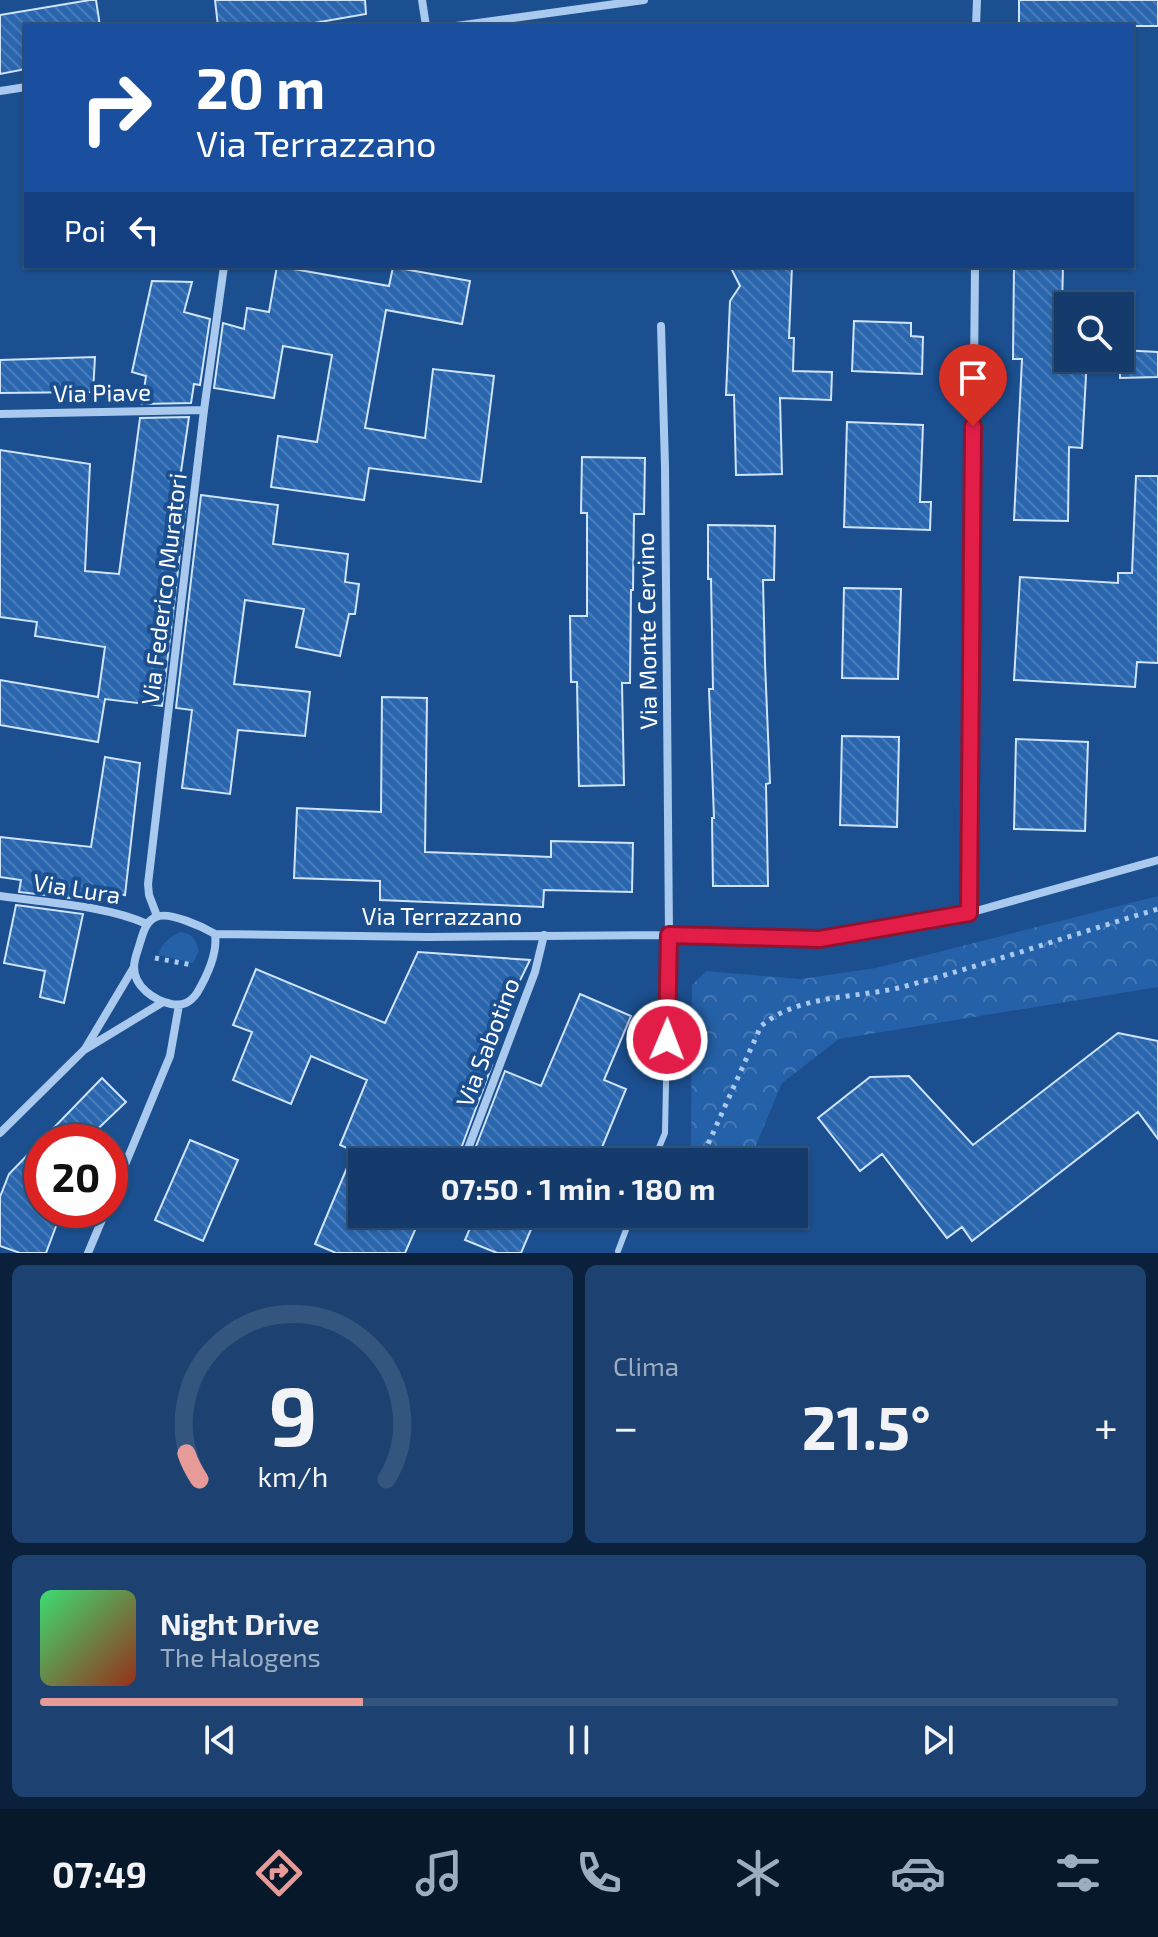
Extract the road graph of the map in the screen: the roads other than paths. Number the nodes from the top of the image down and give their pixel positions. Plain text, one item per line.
1 (422, 0) edge
2 (644, 0) edge
3 (977, 0) edge
4 (426, 24) edge
5 (470, 24) edge
6 (976, 24) edge
7 (24, 87) edge
8 (0, 91) edge
9 (224, 268) edge
10 (975, 268) edge
11 (661, 326) dead end
12 (204, 410) junction
13 (0, 414) edge
14 (1158, 860) edge
15 (0, 896) edge
16 (969, 913) junction
17 (157, 916) junction
18 (147, 924) junction
19 (215, 934) junction
20 (544, 935) junction
21 (669, 935) junction
22 (134, 967) junction
23 (163, 1002) junction
24 (179, 1005) junction
25 (84, 1050) junction
26 (0, 1133) edge
27 (468, 1148) edge
28 (659, 1148) edge
29 (128, 1158) edge
30 (98, 1228) edge
31 (627, 1228) edge
32 (618, 1251) edge
33 (88, 1253) edge

1 - 4 street
2 - 5 street
3 - 6 street
7 - 8 street
9 - 12 street, Via Federico Muratori
10 - 16 street
11 - 21 street, Via Monte Cervino
12 - 13 street, Via Piave
12 - 17 street, Via Federico Muratori
14 - 16 street, Via Terrazzano
15 - 18 street, Via Lura
16 - 21 street, Via Terrazzano
17 - 18 street
17 - 19 street
18 - 22 street
19 - 20 street, Via Terrazzano
19 - 24 street
20 - 21 street, Via Terrazzano
20 - 27 street, Via Sabotino
21 - 28 lane
22 - 23 street
22 - 25 street
23 - 24 street
23 - 25 street
24 - 29 street
25 - 26 street
30 - 33 street
31 - 32 lane

